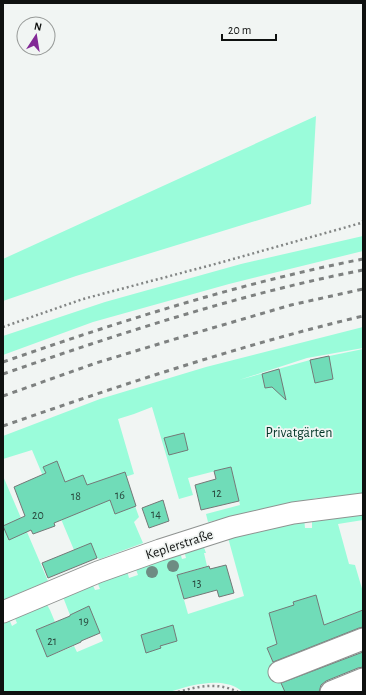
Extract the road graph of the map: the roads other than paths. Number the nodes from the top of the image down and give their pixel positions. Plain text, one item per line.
1 (363, 504) edge
2 (3, 612) edge
3 (363, 639) edge
4 (279, 672) dead end
5 (363, 679) edge
6 (331, 692) edge

1 - 2 street, Keplerstraße
3 - 4 street
5 - 6 street

